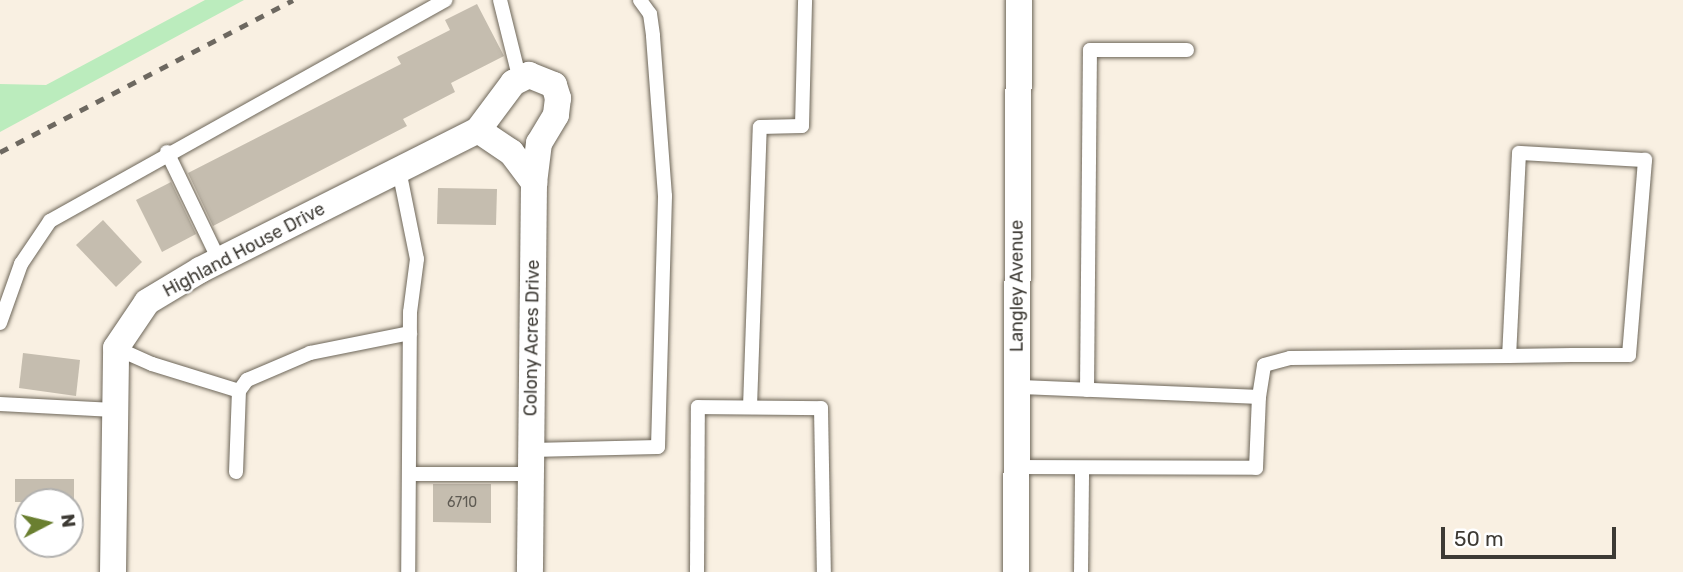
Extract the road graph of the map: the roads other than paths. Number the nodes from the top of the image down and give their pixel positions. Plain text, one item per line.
1 (444, 0) edge
2 (500, 0) edge
3 (640, 0) edge
4 (805, 0) edge
5 (1019, 0) edge
6 (1187, 50) dead end
7 (519, 76) junction
8 (478, 130) junction
9 (167, 152) junction
10 (399, 170) junction
11 (534, 183) junction
12 (219, 260) junction
13 (0, 323) edge
14 (410, 333) junction
15 (116, 348) junction
16 (1510, 356) junction
17 (1016, 387) junction
18 (1087, 390) junction
19 (239, 391) junction
20 (1259, 397) junction
21 (0, 404) edge
22 (750, 407) junction
23 (114, 410) junction
24 (531, 462) junction
25 (1015, 467) junction
26 (1082, 468) junction
27 (236, 472) dead end
28 (409, 474) junction
29 (113, 572) edge
30 (408, 572) edge
31 (530, 572) edge
32 (697, 572) edge
33 (824, 572) edge
34 (1016, 572) edge
35 (1081, 572) edge

1 - 9 lane
2 - 7 lane
3 - 24 lane
4 - 22 lane
5 - 17 street, Langley Avenue
6 - 18 lane
7 - 8 street
7 - 11 street, Colony Acres Drive
8 - 10 street, Highland House Drive
8 - 11 street
9 - 12 lane
9 - 13 lane
10 - 12 street, Highland House Drive
10 - 14 lane
11 - 24 street, Colony Acres Drive
12 - 15 street, Highland House Drive
14 - 19 lane
14 - 28 lane
15 - 19 lane
15 - 23 street
16 - 16 lane
16 - 20 lane
17 - 18 lane
17 - 25 street, Langley Avenue
18 - 20 lane
19 - 27 lane
20 - 26 lane
21 - 23 lane
22 - 32 lane
22 - 33 lane
23 - 29 street
24 - 28 lane
24 - 31 street, Colony Acres Drive
25 - 26 lane
25 - 34 street, Langley Avenue
26 - 35 lane
28 - 30 lane

